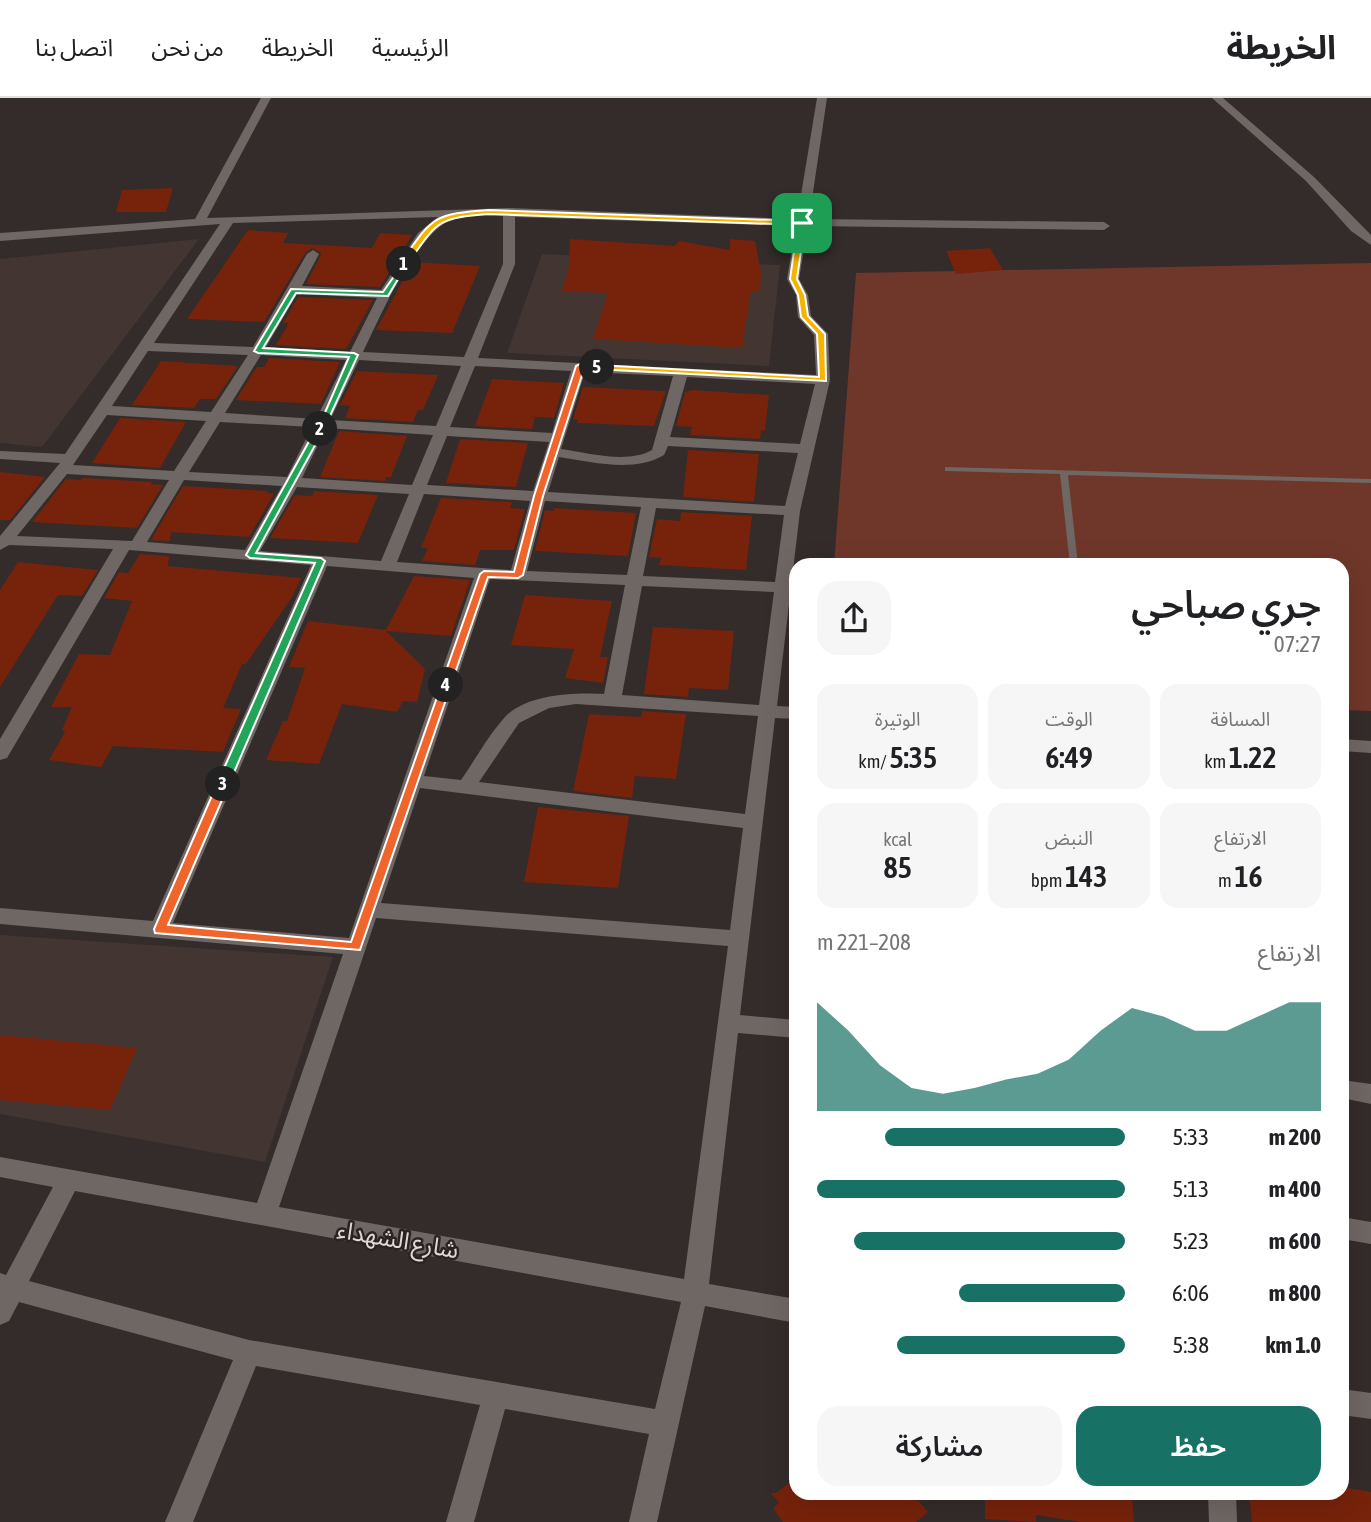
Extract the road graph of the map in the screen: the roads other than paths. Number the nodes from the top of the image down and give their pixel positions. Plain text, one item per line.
1 (266, 98) edge
2 (822, 98) edge
3 (1217, 98) edge
4 (509, 212) junction
5 (451, 214) junction
6 (229, 220) junction
7 (199, 222) junction
8 (802, 223) junction
9 (1104, 226) dead end
10 (0, 237) edge
11 (1371, 241) edge
12 (313, 254) dead end
13 (294, 290) junction
14 (386, 294) junction
15 (143, 347) junction
16 (258, 351) junction
17 (354, 355) junction
18 (470, 361) junction
19 (580, 366) junction
20 (681, 372) junction
21 (823, 380) junction
22 (103, 410) junction
23 (215, 418) junction
24 (323, 424) junction
25 (441, 430) junction
26 (662, 441) junction
27 (555, 445) junction
28 (807, 449) junction
29 (0, 454) edge
30 (65, 464) junction
31 (948, 469) dead end
32 (1064, 472) junction
33 (177, 476) junction
34 (1371, 481) edge
35 (292, 483) junction
36 (416, 490) junction
37 (539, 496) junction
38 (649, 503) junction
39 (792, 511) junction
40 (2, 543) edge
41 (131, 546) junction
42 (250, 555) junction
43 (1073, 558) edge
44 (321, 561) junction
45 (387, 566) junction
46 (484, 574) junction
47 (518, 575) junction
48 (635, 580) junction
49 (783, 587) junction
50 (612, 700) junction
51 (768, 712) junction
52 (789, 713) edge
53 (1349, 745) edge
54 (1371, 747) edge
55 (0, 754) edge
56 (413, 781) junction
57 (465, 788) junction
58 (754, 822) junction
59 (369, 910) junction
60 (0, 916) edge
61 (160, 929) junction
62 (739, 939) junction
63 (356, 947) junction
64 (729, 1023) junction
65 (789, 1028) edge
66 (1349, 1090) edge
67 (1371, 1094) edge
68 (0, 1167) edge
69 (69, 1180) junction
70 (264, 1216) junction
71 (1349, 1229) edge
72 (1371, 1233) edge
73 (6, 1286) edge
74 (695, 1294) junction
75 (789, 1310) edge
76 (0, 1313) edge
77 (250, 1352) junction
78 (496, 1395) junction
79 (1349, 1403) edge
80 (1371, 1406) edge
81 (665, 1424) junction
82 (1222, 1500) edge
83 (179, 1522) edge
84 (460, 1522) edge
85 (643, 1522) edge
86 (1223, 1522) edge

1 - 7 street
2 - 8 street
3 - 11 street
4 - 5 street
4 - 8 street
4 - 18 street
5 - 6 street
5 - 14 street
6 - 7 street
6 - 15 street
7 - 10 street
8 - 9 street
8 - 21 street
12 - 13 street
13 - 14 street
13 - 16 street
14 - 17 street
15 - 16 street
15 - 22 street
16 - 17 street
16 - 23 street
17 - 18 street
17 - 24 street
18 - 19 street
18 - 25 street
19 - 20 street
19 - 27 street
20 - 21 street
20 - 26 street
21 - 28 street
22 - 23 street
22 - 30 street
23 - 24 street
23 - 33 street
24 - 25 street
24 - 35 street
25 - 27 street
25 - 36 street
26 - 27 street
26 - 28 street
27 - 37 street
28 - 39 street
29 - 30 street
30 - 33 street
30 - 40 street
31 - 32 lane
32 - 34 lane
32 - 43 lane
33 - 35 street
33 - 41 street
35 - 36 street
35 - 42 street
36 - 37 street
36 - 45 street
37 - 38 street
37 - 47 street
38 - 39 street
38 - 48 street
39 - 49 street
40 - 41 street
41 - 42 street
41 - 55 street
42 - 44 street
44 - 45 street
44 - 61 street
45 - 46 street
46 - 47 street
46 - 56 street
47 - 48 street
48 - 49 street
48 - 50 street
49 - 51 street
50 - 51 street
50 - 57 street
51 - 52 street
51 - 58 street
53 - 54 street
56 - 57 street
56 - 59 street
57 - 58 street
58 - 62 street
59 - 62 street
59 - 63 street
60 - 61 street
61 - 63 street
62 - 64 street
63 - 70 street
64 - 65 street
64 - 74 street
66 - 67 street
68 - 69 street, شارع الشهداء
69 - 70 street, شارع الشهداء
69 - 73 street
70 - 74 street, شارع الشهداء
71 - 72 street
73 - 76 street
73 - 77 street
74 - 75 street, شارع الشهداء
74 - 81 street
77 - 78 street
77 - 83 street
78 - 81 street
78 - 84 street
79 - 80 street
81 - 85 street
82 - 86 street

